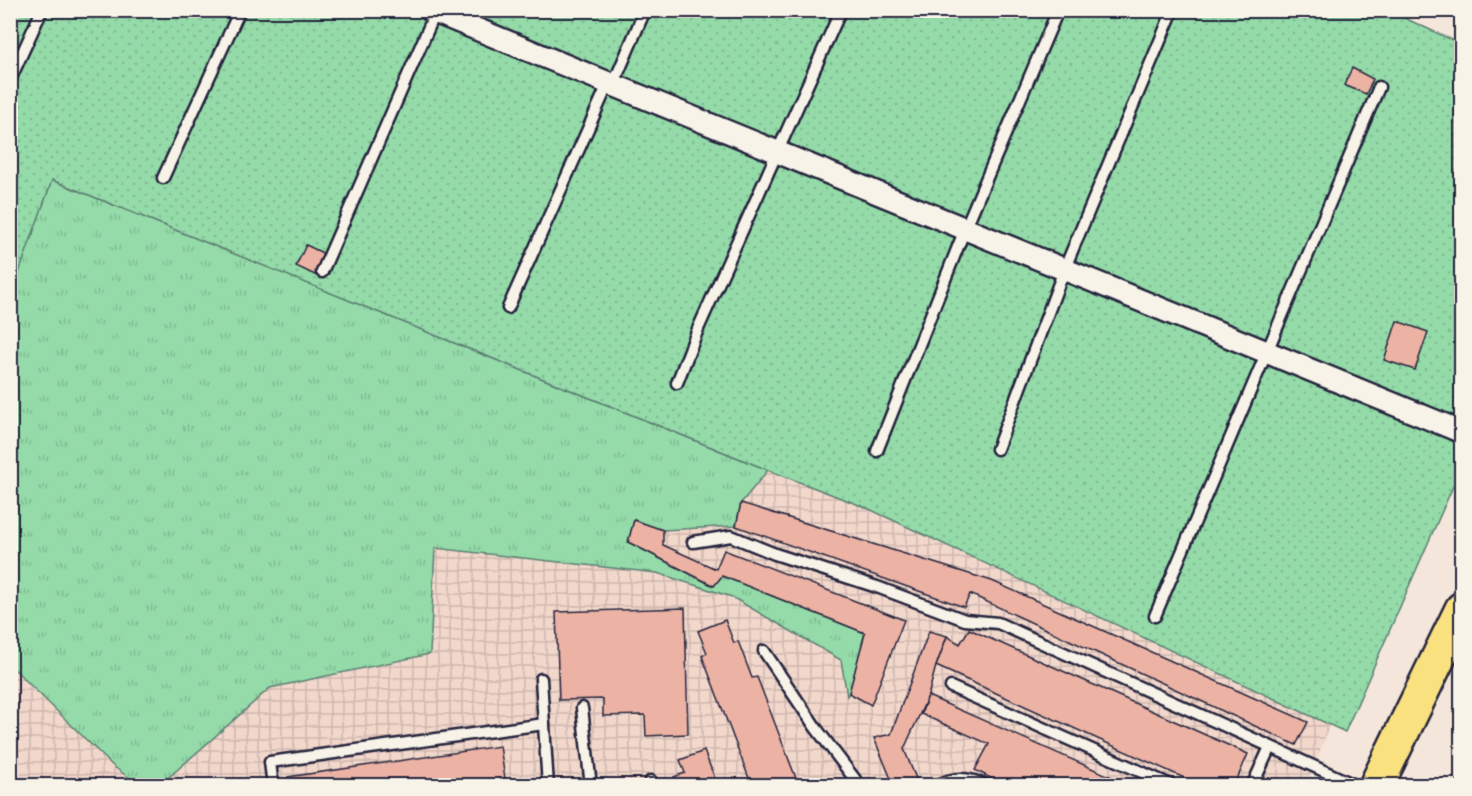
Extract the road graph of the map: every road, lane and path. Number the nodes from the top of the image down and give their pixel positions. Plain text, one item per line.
1 (42, 10) edge
2 (240, 10) edge
3 (645, 10) edge
4 (841, 10) edge
5 (1058, 10) edge
6 (1173, 10) edge
7 (434, 11) edge
8 (10, 80) edge
9 (613, 85) junction
10 (1379, 87) dead end
11 (778, 153) junction
12 (163, 178) dead end
13 (965, 229) junction
14 (1064, 270) junction
15 (322, 272) dead end
16 (508, 308) dead end
17 (1266, 352) junction
18 (677, 383) dead end
19 (1461, 432) edge
20 (997, 449) dead end
21 (877, 451) dead end
22 (693, 542) dead end
23 (1461, 609) edge
24 (1155, 616) dead end
25 (764, 651) dead end
26 (541, 679) dead end
27 (951, 687) dead end
28 (582, 708) dead end
29 (544, 724) junction
30 (1270, 747) junction
31 (273, 786) edge
32 (548, 786) edge
33 (591, 786) edge
34 (860, 786) edge
35 (937, 786) edge
36 (986, 786) edge
37 (1173, 786) edge
38 (1252, 786) edge
39 (1357, 786) edge
40 (1376, 786) edge

1 - 8 lane
2 - 12 lane
3 - 9 lane
4 - 11 lane
5 - 13 lane
6 - 14 lane
7 - 9 street
7 - 15 lane
9 - 11 street
9 - 16 lane
10 - 17 lane
11 - 13 street
11 - 18 lane
13 - 14 street
13 - 21 lane
14 - 17 street
14 - 20 lane
17 - 19 street
17 - 24 lane
22 - 30 lane
23 - 40 main road
25 - 34 lane
26 - 29 lane
27 - 37 lane
28 - 33 lane
29 - 31 lane
29 - 32 lane
30 - 38 lane
30 - 39 lane
35 - 36 lane

